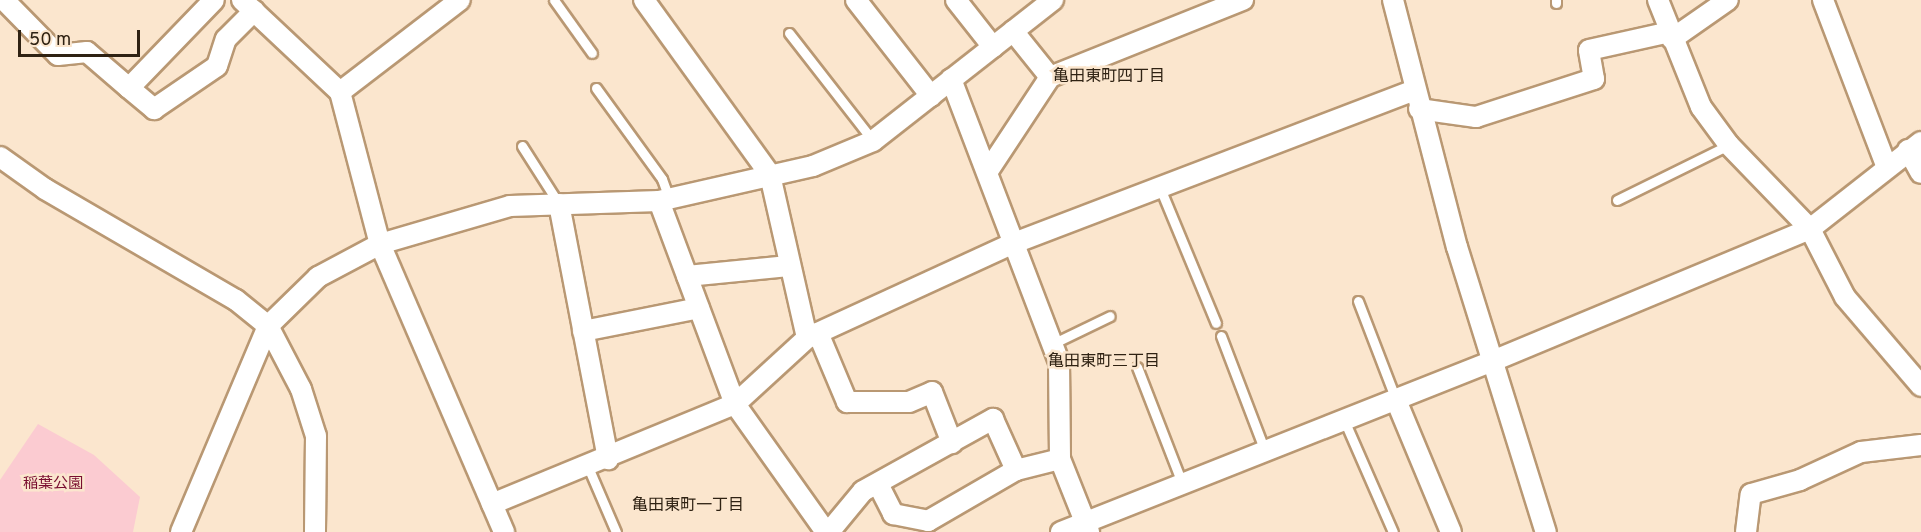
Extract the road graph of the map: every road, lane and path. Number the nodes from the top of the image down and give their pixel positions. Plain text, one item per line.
1 (4, 0) edge
2 (214, 0) edge
3 (460, 0) edge
4 (554, 0) edge
5 (644, 0) edge
6 (856, 0) edge
7 (956, 0) edge
8 (1053, 0) edge
9 (1243, 0) edge
10 (1393, 0) edge
11 (1658, 0) edge
12 (1728, 0) edge
13 (1822, 0) edge
14 (248, 6) edge
15 (1013, 31) junction
16 (789, 33) dead end
17 (1671, 36) junction
18 (993, 47) junction
19 (592, 53) dead end
20 (1050, 77) junction
21 (951, 79) junction
22 (129, 87) junction
23 (596, 88) dead end
24 (340, 92) junction
25 (931, 96) junction
26 (1416, 100) junction
27 (873, 141) junction
28 (1729, 145) junction
29 (522, 146) dead end
30 (1915, 146) edge
31 (0, 157) edge
32 (1886, 165) junction
33 (988, 171) junction
34 (1921, 173) edge
35 (770, 175) junction
36 (1160, 188) junction
37 (664, 200) junction
38 (1617, 200) dead end
39 (559, 204) junction
40 (1810, 229) junction
41 (1014, 243) junction
42 (380, 244) junction
43 (789, 266) junction
44 (687, 276) junction
45 (1358, 301) dead end
46 (699, 308) junction
47 (1110, 316) dead end
48 (1216, 323) dead end
49 (268, 326) junction
50 (584, 331) junction
51 (812, 335) junction
52 (1221, 336) dead end
53 (1052, 344) junction
54 (1493, 361) junction
55 (1137, 367) dead end
56 (1921, 386) edge
57 (1396, 400) junction
58 (735, 404) junction
59 (1344, 420) junction
60 (952, 443) junction
61 (1921, 445) edge
62 (1265, 451) junction
63 (608, 459) junction
64 (1060, 459) junction
65 (588, 467) junction
66 (1016, 470) junction
67 (1182, 483) junction
68 (878, 484) junction
69 (492, 504) junction
70 (1087, 527) edge
71 (181, 532) edge
72 (315, 532) edge
73 (504, 532) edge
74 (616, 532) edge
75 (827, 532) edge
76 (1061, 532) edge
77 (1394, 532) edge
78 (1451, 532) edge
79 (1546, 532) edge
80 (1746, 532) edge

1 - 22 street
2 - 22 street
3 - 24 street
4 - 19 lane
5 - 35 street
6 - 25 street
7 - 18 street
8 - 15 street
9 - 20 street
10 - 26 street
11 - 17 street
12 - 17 street
13 - 32 street
14 - 22 street
14 - 24 street
15 - 18 street
15 - 20 street
16 - 27 lane
17 - 26 street
17 - 28 street
18 - 21 street
20 - 33 street
21 - 25 street
21 - 33 street
23 - 37 lane
24 - 42 street
25 - 27 street
26 - 36 street
26 - 54 street
27 - 35 street
28 - 38 lane
28 - 40 street
29 - 39 lane
30 - 32 street
30 - 34 street
31 - 49 street
32 - 40 street
33 - 41 street
35 - 37 street
35 - 43 street
36 - 41 street
36 - 48 lane
37 - 39 street
37 - 44 street
39 - 42 street
39 - 50 street
40 - 54 street
40 - 56 street
41 - 51 street
41 - 53 street
42 - 49 street
42 - 69 street
43 - 44 street
43 - 51 street
44 - 46 street
45 - 57 lane
46 - 50 street
46 - 58 street
47 - 53 lane
49 - 71 street
49 - 72 street
50 - 63 street
51 - 58 street
51 - 60 street
52 - 62 lane
53 - 64 street
54 - 57 street
54 - 79 street
55 - 67 lane
57 - 59 street
57 - 78 street
58 - 63 street
58 - 75 street
59 - 62 street
59 - 77 lane
60 - 66 street
60 - 68 street
61 - 80 street
62 - 67 street
63 - 65 street
64 - 66 street
64 - 70 street
65 - 69 street
65 - 74 lane
66 - 68 street
67 - 70 street
68 - 75 street
69 - 73 street
70 - 76 street

